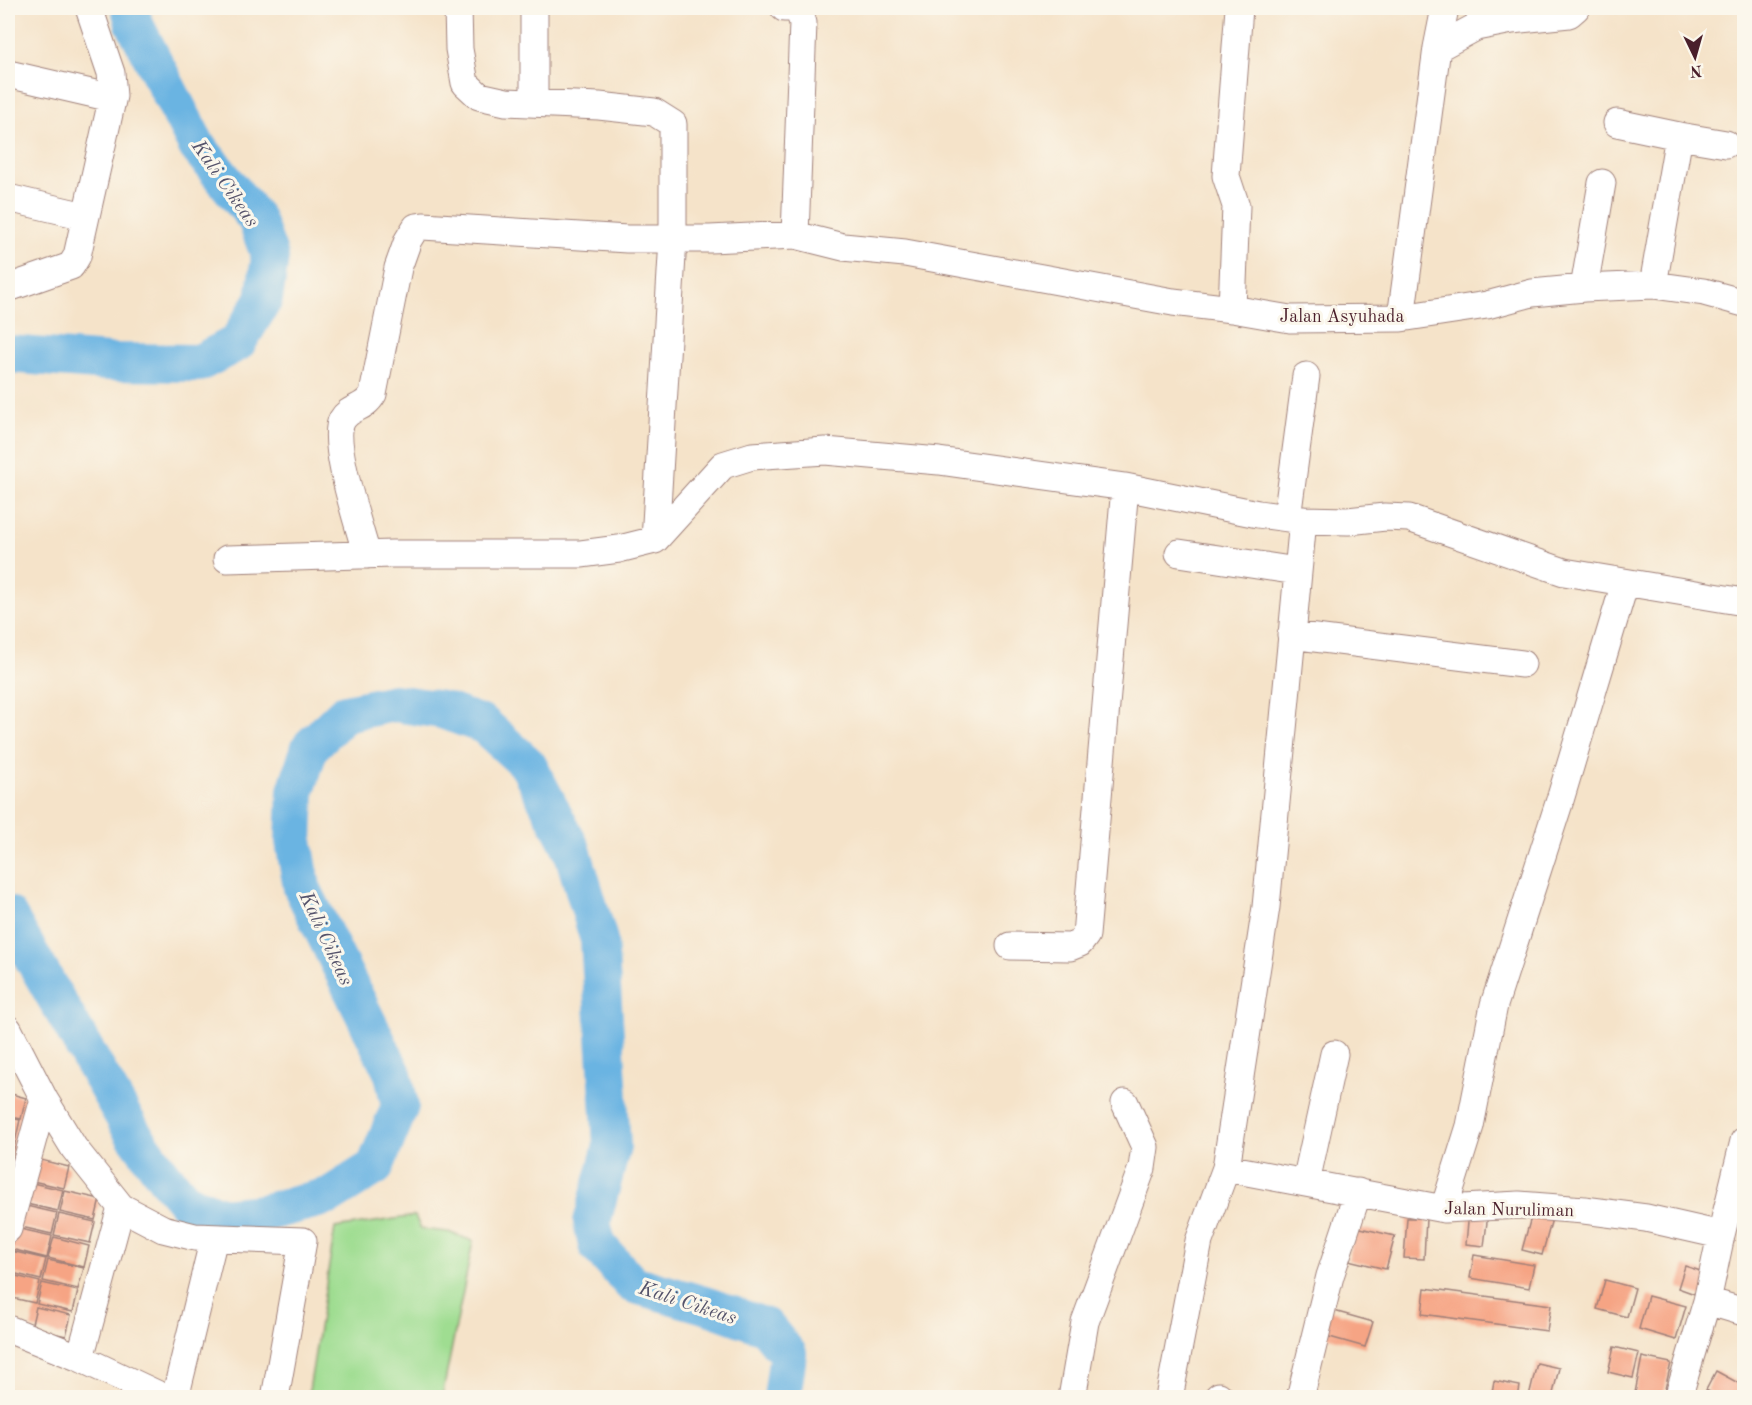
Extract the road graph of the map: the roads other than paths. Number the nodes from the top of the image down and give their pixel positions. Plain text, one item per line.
1 (89, 8) edge
2 (458, 8) edge
3 (534, 8) edge
4 (784, 8) edge
5 (1239, 8) edge
6 (1445, 8) edge
7 (1576, 8) edge
8 (1437, 48) junction
9 (8, 74) edge
10 (111, 98) junction
11 (534, 103) junction
12 (1617, 123) dead end
13 (1679, 136) junction
14 (1726, 144) dead end
15 (1602, 183) dead end
16 (8, 198) edge
17 (85, 216) junction
18 (795, 235) junction
19 (673, 239) junction
20 (1653, 285) junction
21 (8, 288) edge
22 (1584, 288) junction
23 (1744, 303) edge
24 (1232, 309) junction
25 (1401, 318) junction
26 (1306, 376) dead end
27 (1125, 487) junction
28 (1295, 519) junction
29 (655, 540) junction
30 (1179, 554) dead end
31 (367, 555) junction
32 (227, 559) dead end
33 (1297, 571) junction
34 (1625, 583) junction
35 (1744, 602) edge
36 (1291, 635) junction
37 (1522, 664) dead end
38 (1010, 946) dead end
39 (8, 1029) edge
40 (1334, 1054) dead end
41 (44, 1099) junction
42 (1125, 1103) dead end
43 (1744, 1141) edge
44 (1226, 1168) junction
45 (1306, 1182) junction
46 (1358, 1192) junction
47 (121, 1206) junction
48 (1444, 1209) junction
49 (8, 1229) edge
50 (1721, 1235) junction
51 (214, 1238) junction
52 (1707, 1301) junction
53 (1744, 1312) edge
54 (8, 1329) edge
55 (80, 1358) junction
56 (165, 1398) edge
57 (175, 1398) edge
58 (275, 1398) edge
59 (1072, 1398) edge
60 (1169, 1398) edge
61 (1300, 1398) edge
62 (1677, 1398) edge

1 - 10 street
2 - 11 street
3 - 11 street
4 - 18 street
5 - 24 street
6 - 8 street
7 - 8 street
8 - 25 street
9 - 10 street
10 - 17 street
11 - 19 street
12 - 13 street
13 - 14 street
13 - 20 street
15 - 22 street
16 - 17 street
17 - 21 street
18 - 19 street, Jalan Asyuhada
18 - 24 street, Jalan Asyuhada
19 - 29 street
19 - 31 street, Jalan Asyuhada
20 - 22 street, Jalan Asyuhada
20 - 23 street, Jalan Asyuhada
22 - 25 street, Jalan Asyuhada
24 - 25 street, Jalan Asyuhada
26 - 28 street
27 - 28 street
27 - 29 street
27 - 38 street
28 - 33 street
28 - 34 street
29 - 31 street
30 - 33 street
31 - 32 street
33 - 36 street
34 - 35 street
34 - 48 street
36 - 37 street
36 - 44 street
39 - 41 street
40 - 45 street
41 - 47 street
41 - 49 street
42 - 59 street
43 - 50 street
44 - 45 street, Jalan Nuruliman
44 - 60 street
45 - 46 street, Jalan Nuruliman
46 - 48 street, Jalan Nuruliman
46 - 61 street
47 - 51 street
47 - 55 street
48 - 50 street, Jalan Nuruliman
50 - 52 street
51 - 57 street
51 - 58 street
52 - 53 street
52 - 62 street
54 - 55 street
55 - 56 street

